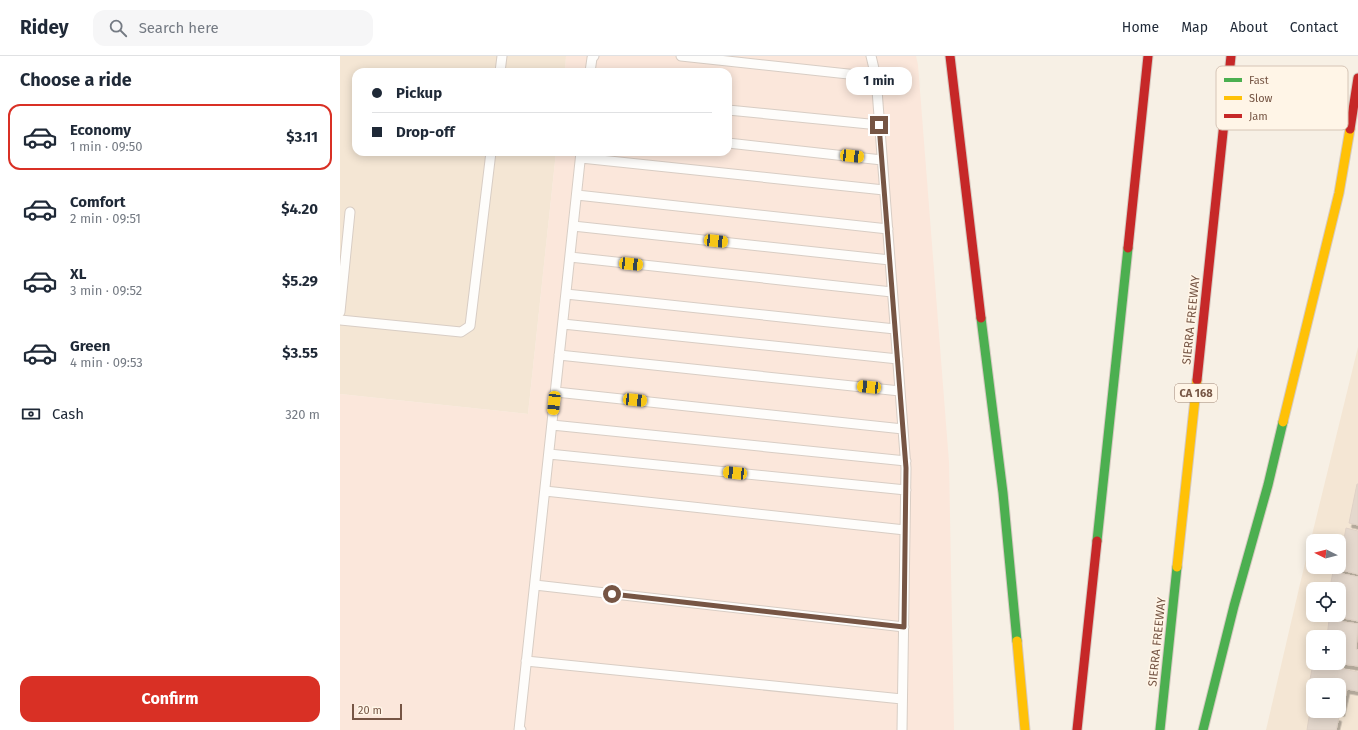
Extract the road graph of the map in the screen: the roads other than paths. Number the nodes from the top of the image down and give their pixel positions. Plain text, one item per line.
1 (502, 56) edge
2 (594, 56) edge
3 (686, 56) edge
4 (871, 56) edge
5 (950, 56) edge
6 (1148, 56) edge
7 (1231, 56) edge
8 (1230, 66) edge
9 (500, 68) edge
10 (591, 68) edge
11 (876, 77) junction
12 (1358, 78) edge
13 (732, 110) edge
14 (879, 125) junction
15 (1223, 130) edge
16 (732, 143) edge
17 (491, 156) edge
18 (581, 156) edge
19 (590, 156) edge
20 (882, 160) junction
21 (884, 190) junction
22 (576, 195) junction
23 (350, 212) dead end
24 (573, 226) junction
25 (888, 228) junction
26 (570, 257) junction
27 (890, 260) junction
28 (892, 292) junction
29 (566, 294) junction
30 (340, 312) edge
31 (340, 320) edge
32 (563, 324) junction
33 (895, 329) junction
34 (559, 355) junction
35 (898, 360) junction
36 (900, 390) junction
37 (556, 392) junction
38 (552, 425) junction
39 (903, 429) junction
40 (549, 454) junction
41 (906, 461) junction
42 (906, 490) junction
43 (545, 491) junction
44 (905, 530) junction
45 (535, 585) junction
46 (904, 627) junction
47 (526, 661) junction
48 (902, 699) junction
49 (521, 730) edge
50 (902, 730) edge
51 (1025, 730) edge
52 (1078, 730) edge
53 (1160, 730) edge
54 (1203, 730) edge

1 - 9 lane
2 - 10 lane
3 - 11 lane
4 - 11 lane
5 - 51 highway
6 - 52 highway
7 - 8 highway, SIERRA FREEWAY / CA 168
11 - 14 lane
12 - 54 highway
13 - 14 lane
14 - 20 lane
15 - 53 highway, SIERRA FREEWAY / CA 168
16 - 20 lane
17 - 31 lane
18 - 22 lane
19 - 21 lane
20 - 21 lane
21 - 25 lane
22 - 24 lane
22 - 25 lane
23 - 30 lane
24 - 26 lane
24 - 27 lane
25 - 27 lane
26 - 28 lane
26 - 29 lane
27 - 28 lane
28 - 33 lane
29 - 32 lane
29 - 33 lane
32 - 34 lane
32 - 35 lane
33 - 35 lane
34 - 36 lane
34 - 37 lane
35 - 36 lane
36 - 39 lane
37 - 38 lane
37 - 39 lane
38 - 40 lane
38 - 41 lane
39 - 41 lane
40 - 42 lane
40 - 43 lane
41 - 42 lane
42 - 44 lane
43 - 44 lane
43 - 45 lane
44 - 46 lane
45 - 46 lane
45 - 47 lane
46 - 48 lane
47 - 48 lane
47 - 49 lane
48 - 50 lane

